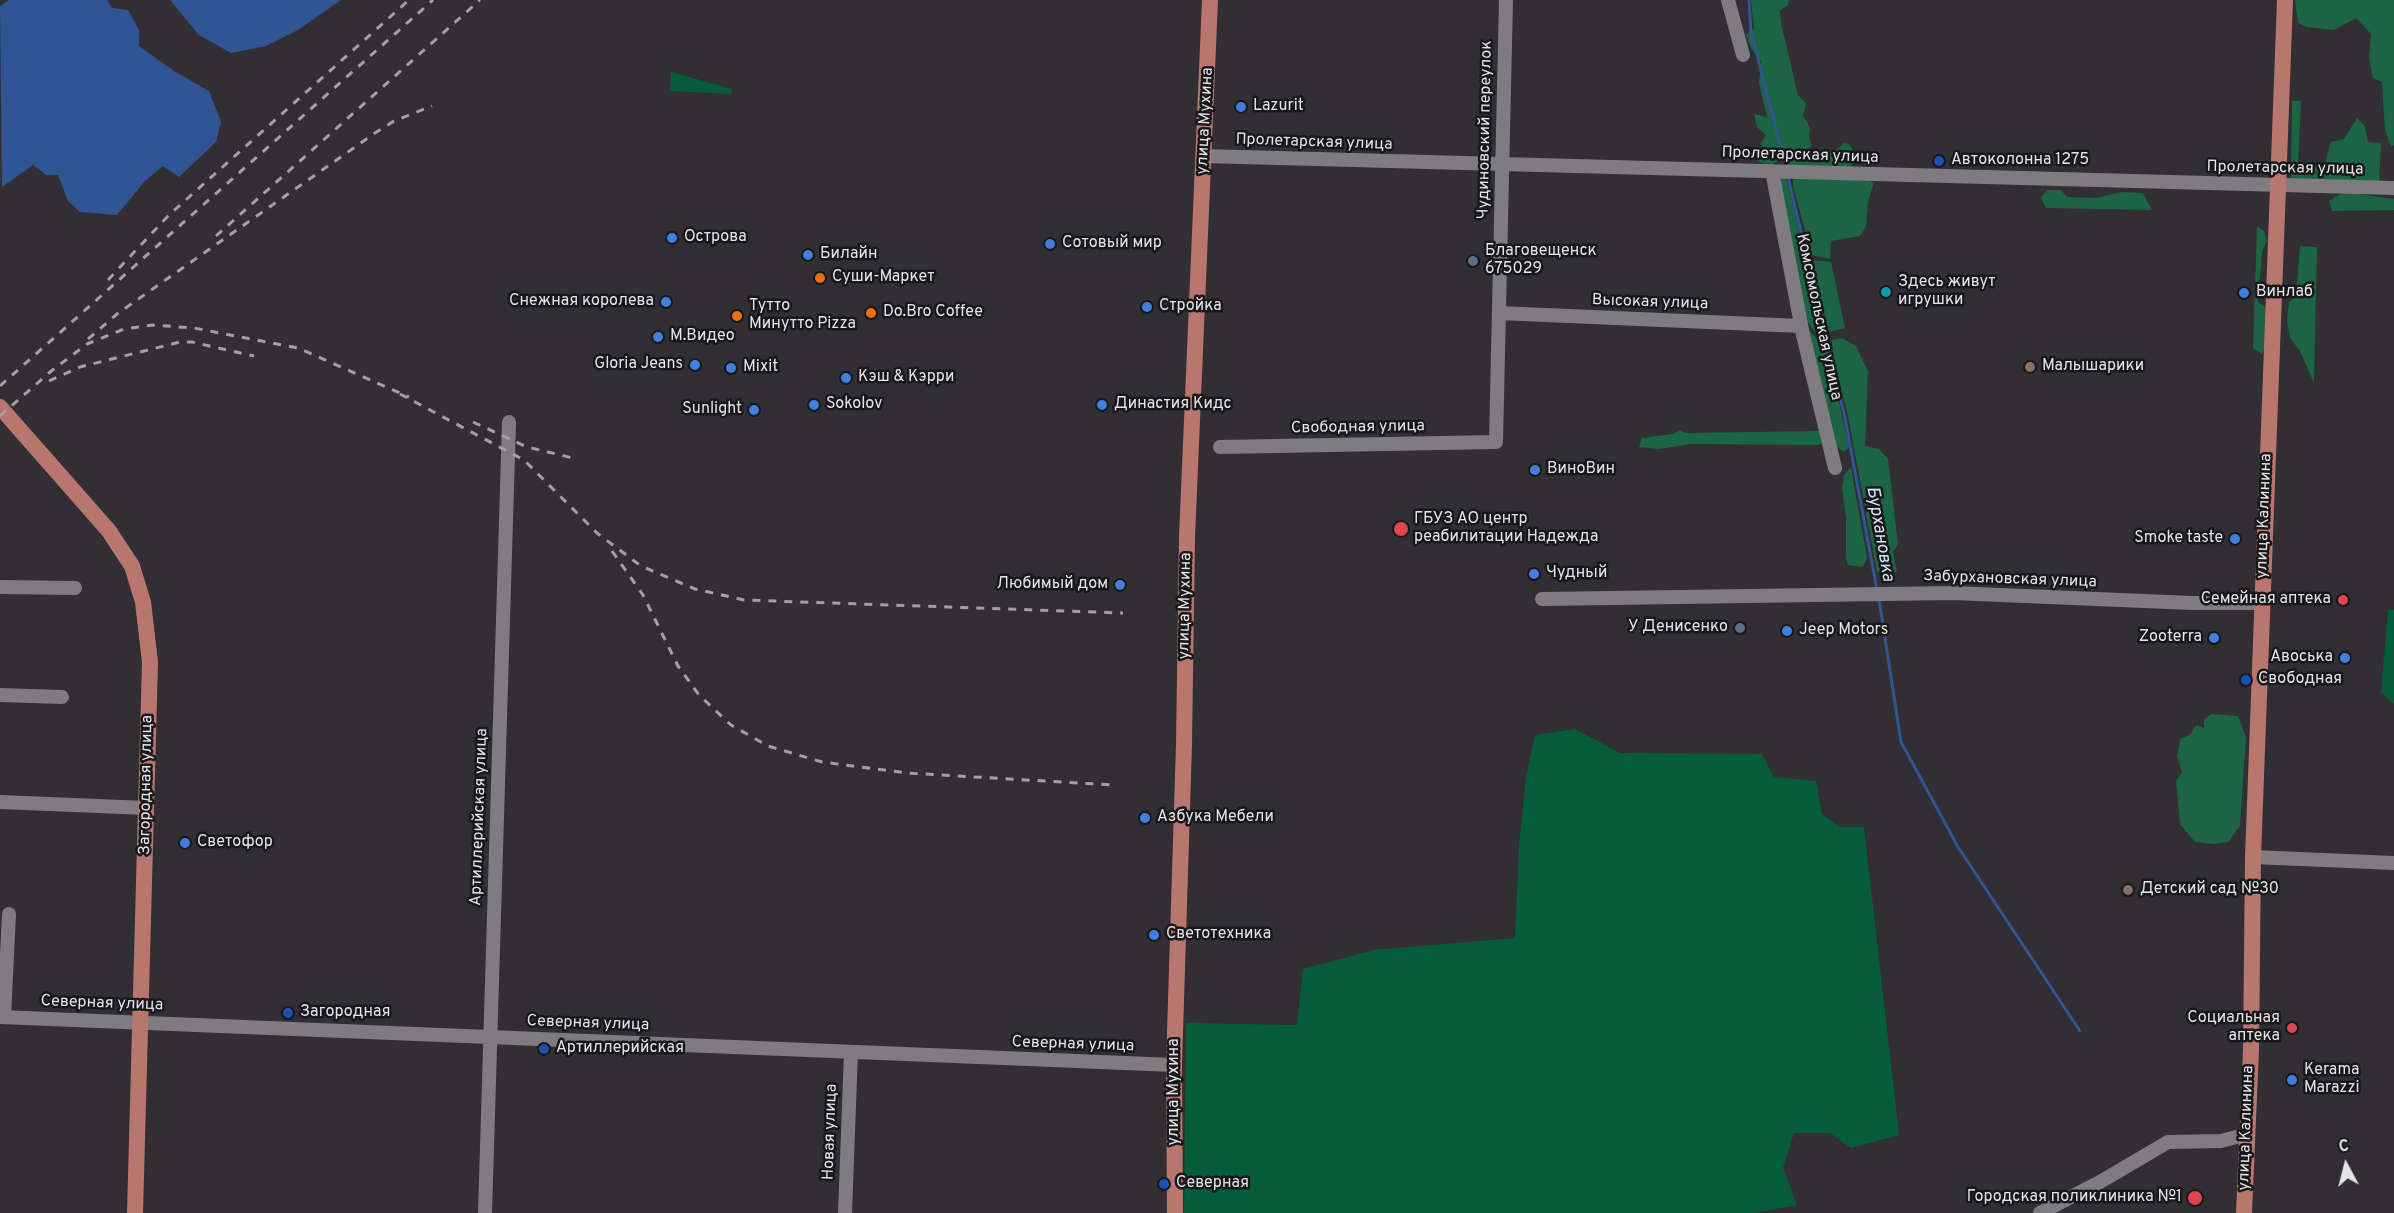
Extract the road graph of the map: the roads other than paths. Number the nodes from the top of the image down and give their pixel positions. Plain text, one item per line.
1 (1210, 0) edge
2 (1506, 0) edge
3 (1728, 0) edge
4 (2286, 0) edge
5 (1743, 55) dead end
6 (1204, 156) junction
7 (1502, 164) junction
8 (1782, 172) junction
9 (2277, 185) junction
10 (2394, 188) edge
11 (1499, 314) junction
12 (1801, 326) junction
13 (0, 407) edge
14 (509, 422) dead end
15 (1496, 442) joint
16 (1220, 447) dead end
17 (1835, 468) dead end
18 (0, 586) edge
19 (75, 588) dead end
20 (1542, 599) dead end
21 (2262, 603) junction
22 (0, 695) edge
23 (62, 697) dead end
24 (0, 802) edge
25 (147, 808) junction
26 (2253, 857) junction
27 (2394, 863) edge
28 (9, 914) dead end
29 (2, 1017) edge
30 (142, 1022) junction
31 (490, 1036) junction
32 (851, 1052) junction
33 (1174, 1065) junction
34 (2248, 1134) junction
35 (135, 1213) edge
36 (485, 1213) edge
37 (845, 1213) edge
38 (1175, 1213) edge
39 (2040, 1213) edge
40 (2244, 1213) edge

1 - 6 main road, улица Мухина
2 - 7 street, Чудиновский переулок
3 - 5 street
4 - 9 main road, улица Калинина
6 - 7 street, Пролетарская улица
6 - 33 main road, улица Мухина
7 - 8 street, Пролетарская улица
7 - 11 street, Чудиновский переулок
8 - 9 street, Пролетарская улица
8 - 12 street, Комсомольская улица
9 - 10 street, Пролетарская улица
9 - 21 main road, улица Калинина
11 - 12 street, Высокая улица
11 - 15 street, Чудиновский переулок
12 - 17 street, Комсомольская улица
13 - 25 main road, Загородная улица
14 - 31 street, Артиллерийская улица
15 - 16 street, Свободная улица
18 - 19 street
20 - 21 street, Забурхановская улица
21 - 26 main road, улица Калинина
22 - 23 street
24 - 25 street
25 - 30 main road, Загородная улица
26 - 27 street
26 - 34 main road, улица Калинина
28 - 29 street
29 - 30 street, Северная улица
30 - 31 street, Северная улица
30 - 35 main road, Загородная улица
31 - 32 street, Северная улица
31 - 36 street, Артиллерийская улица
32 - 33 street, Северная улица
32 - 37 street, Новая улица
33 - 38 main road, улица Мухина
34 - 39 street
34 - 40 main road, улица Калинина

